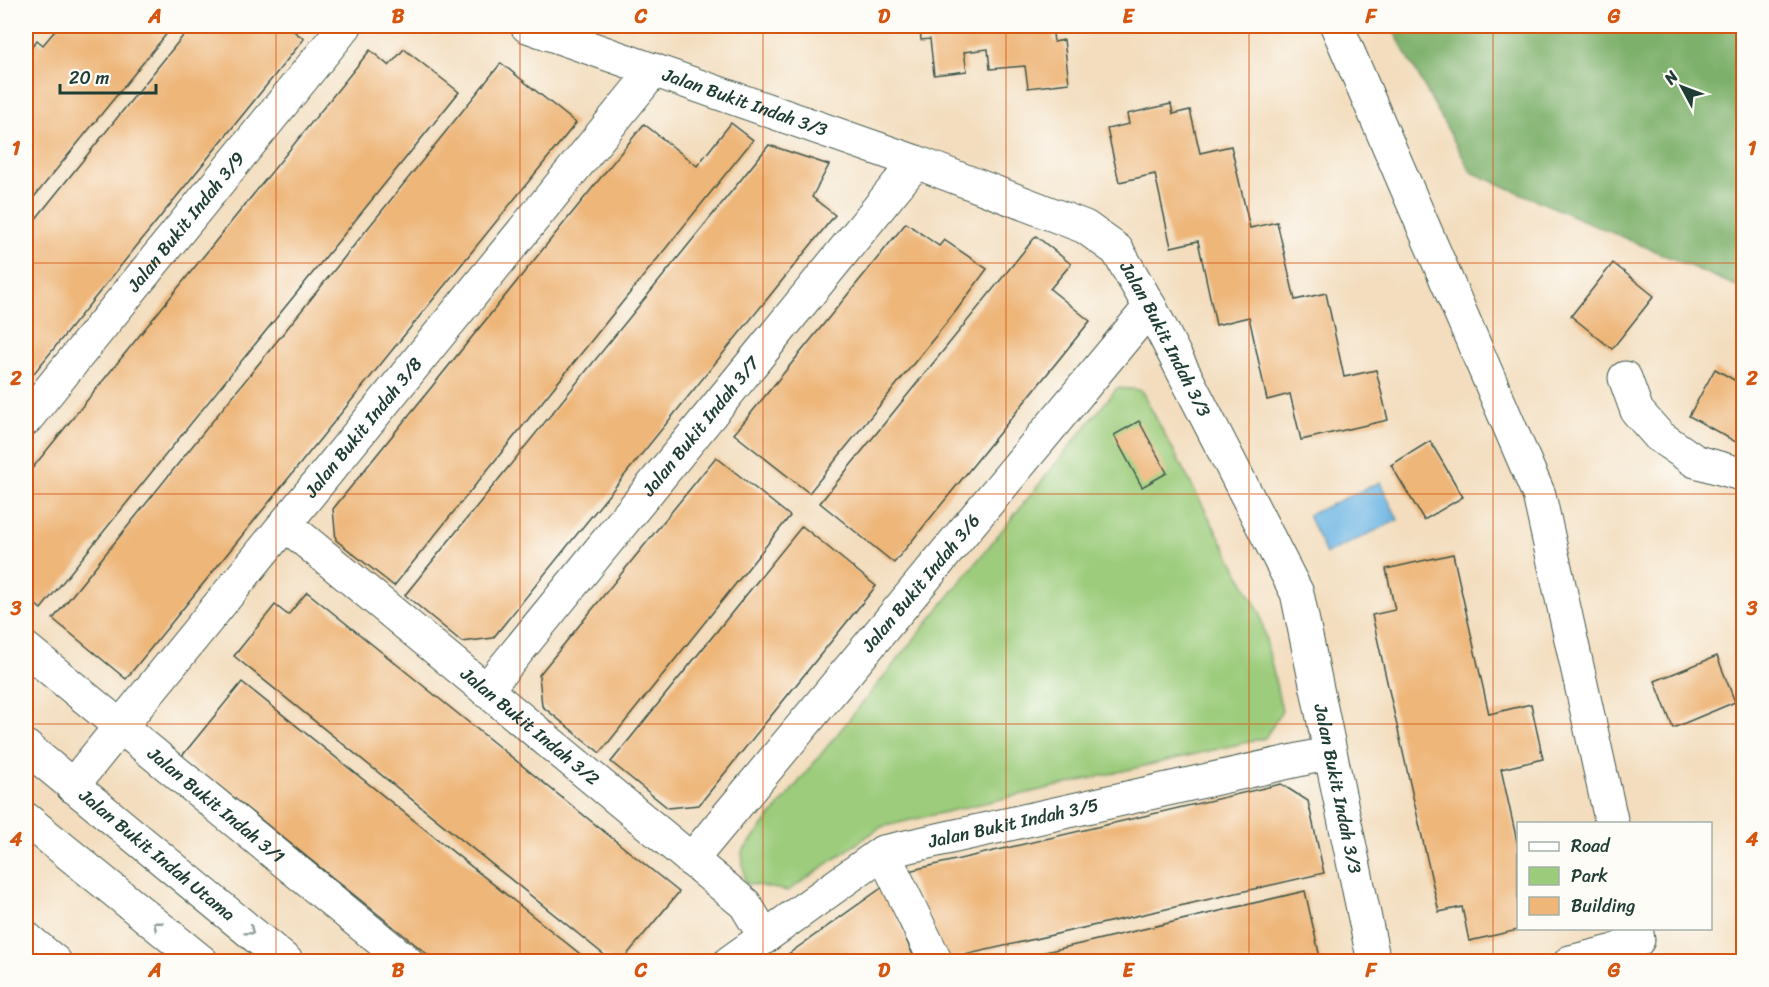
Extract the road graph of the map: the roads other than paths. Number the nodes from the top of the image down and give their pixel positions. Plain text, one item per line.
1 (345, 26) edge
2 (527, 26) edge
3 (1337, 26) edge
4 (654, 70) junction
5 (915, 162) junction
6 (1150, 307) junction
7 (1625, 378) dead end
8 (26, 419) edge
9 (1743, 475) edge
10 (285, 524) junction
11 (26, 649) edge
12 (486, 690) junction
13 (121, 726) junction
14 (26, 747) edge
15 (1330, 753) junction
16 (72, 786) junction
17 (26, 819) edge
18 (1612, 822) edge
19 (883, 852) junction
20 (691, 860) junction
21 (1636, 930) edge
22 (765, 937) junction
23 (26, 938) edge
24 (55, 962) edge
25 (202, 962) edge
26 (287, 962) edge
27 (407, 962) edge
28 (730, 962) edge
29 (936, 962) edge
30 (1374, 962) edge
31 (1570, 962) edge

1 - 8 street, Jalan Bukit Indah 3/9
2 - 4 street, Jalan Bukit Indah 3/3
3 - 18 street
4 - 5 street, Jalan Bukit Indah 3/3
4 - 10 street, Jalan Bukit Indah 3/8
5 - 6 street, Jalan Bukit Indah 3/3
5 - 12 street, Jalan Bukit Indah 3/7
6 - 15 street, Jalan Bukit Indah 3/3
6 - 20 street, Jalan Bukit Indah 3/6
7 - 9 street
10 - 12 street, Jalan Bukit Indah 3/2
10 - 13 street, Jalan Bukit Indah 3/8
11 - 13 street, Jalan Bukit Indah 3/1
12 - 20 street, Jalan Bukit Indah 3/2
13 - 16 street, Jalan Bukit Indah 3/8
13 - 27 street, Jalan Bukit Indah 3/1
14 - 16 street, Jalan Bukit Indah Utama
15 - 19 street, Jalan Bukit Indah 3/5
15 - 30 street, Jalan Bukit Indah 3/3
16 -> 26 street, Jalan Bukit Indah Utama
25 -> 17 street
19 - 22 street, Jalan Bukit Indah 3/5
19 - 29 street
20 - 22 street, Jalan Bukit Indah 3/2
21 - 31 street
22 - 28 street, Jalan Bukit Indah 3/5
23 - 24 street

